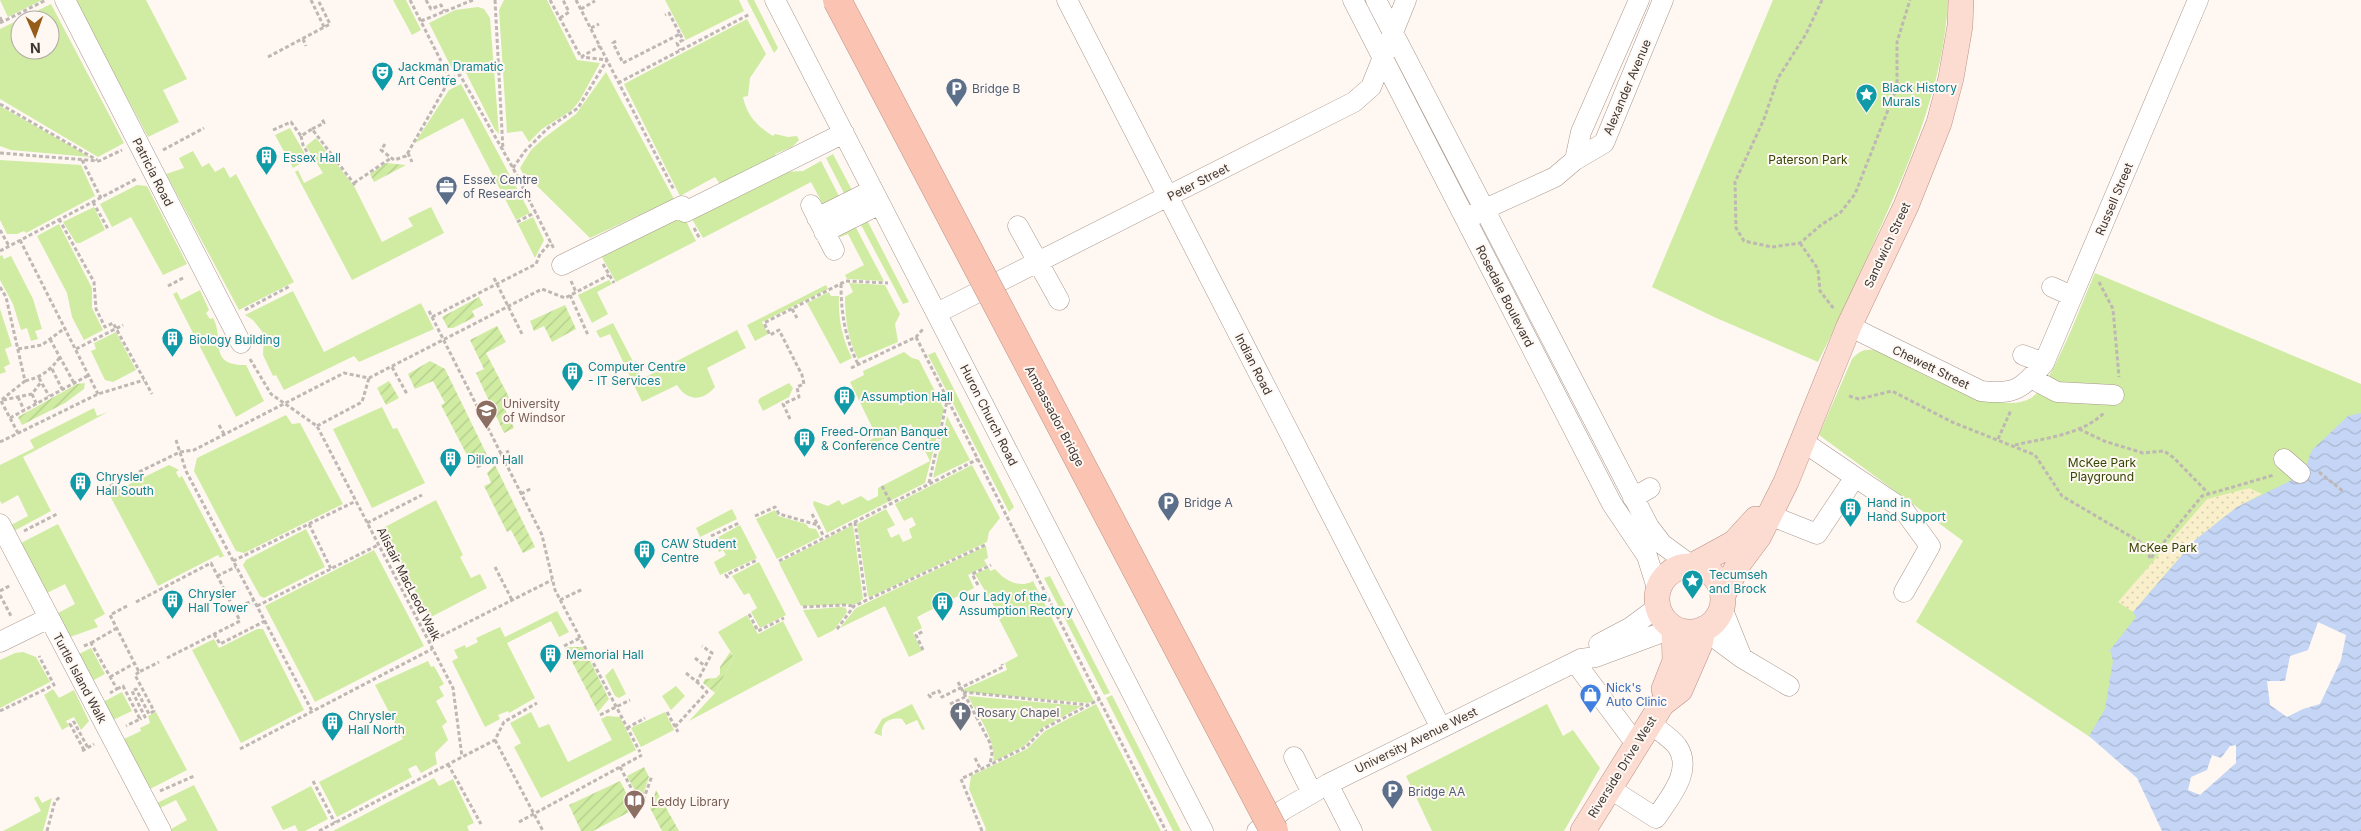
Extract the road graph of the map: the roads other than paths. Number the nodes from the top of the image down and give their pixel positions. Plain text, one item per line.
1 (65, 0) edge
2 (776, 0) edge
3 (837, 0) edge
4 (1067, 0) edge
5 (1353, 0) edge
6 (1376, 0) edge
7 (1406, 0) edge
8 (1639, 0) edge
9 (1663, 0) edge
10 (1961, 0) edge
11 (2198, 0) edge
12 (1393, 33) junction
13 (1382, 57) junction
14 (844, 133) junction
15 (1575, 160) junction
16 (877, 197) junction
17 (1168, 197) junction
18 (1484, 210) junction
19 (1465, 218) junction
20 (1018, 226) dead end
21 (834, 250) dead end
22 (1038, 262) junction
23 (562, 265) road end
24 (2052, 286) dead end
25 (2072, 296) junction
26 (1059, 300) dead end
27 (937, 313) junction
28 (1842, 318) junction
29 (241, 343) road end
30 (2023, 355) dead end
31 (1548, 356) junction
32 (2026, 384) junction
33 (2114, 396) road end
34 (1802, 441) junction
35 (1855, 477) junction
36 (1786, 482) junction
37 (1769, 515) junction
38 (4, 531) edge
39 (1692, 566) junction
40 (1904, 592) dead end
41 (1658, 599) junction
42 (1723, 601) junction
43 (49, 618) junction
44 (1674, 628) junction
45 (1704, 629) junction
46 (0, 642) edge
47 (1742, 658) junction
48 (1578, 661) junction
49 (1789, 686) dead end
50 (1656, 714) junction
51 (1441, 728) junction
52 (1636, 744) junction
53 (1294, 757) dead end
54 (1609, 788) junction
55 (1320, 789) junction
56 (1660, 825) edge
57 (161, 831) edge
58 (1203, 831) edge
59 (1257, 831) edge
60 (1274, 831) edge
61 (1352, 831) edge
62 (1583, 831) edge

1 - 29 street, Patricia Road
2 - 14 street, Huron Church Road
3 - 60 highway, Ambassador Bridge, bridge
4 - 17 street, Indian Road
5 - 13 street, Rosedale Boulevard
6 - 12 street, Rosedale Boulevard
7 - 12 street, Peter Street
8 - 15 street, Alexander Avenue
9 - 15 street, Alexander Avenue
10 - 28 main road, Sandwich Street
11 - 25 street, Russell Street
12 - 13 street, Peter Street
12 - 18 street, Rosedale Boulevard
13 - 17 street, Peter Street
13 - 19 street, Rosedale Boulevard
14 - 16 street, Huron Church Road
14 - 23 street
15 - 18 street, Alexander Avenue
16 - 21 street
16 - 27 street, Huron Church Road
17 - 22 street, Peter Street
17 - 51 street, Indian Road
18 - 19 street, Alexander Avenue
18 - 31 street, Rosedale Boulevard
19 - 31 street, Rosedale Boulevard
20 - 22 street
22 - 26 street
22 - 27 street, Peter Street
24 - 25 street
25 - 32 street, Russell Street
27 - 58 street, Huron Church Road
28 - 32 street, Chewett Street
28 - 34 main road, Sandwich Street
30 - 32 street
31 - 39 street, Rosedale Boulevard
31 - 41 street, Rosedale Boulevard
32 - 33 street
34 - 35 street
34 - 36 main road, Sandwich Street
35 - 37 street
35 - 40 street
36 - 37 main road
36 - 39 main road
37 - 42 main road
38 - 43 street, Turtle Island Walk
39 - 41 main road
39 - 42 main road
41 - 44 main road
41 - 48 street, University Avenue West
42 - 45 main road
42 - 47 street
43 - 46 street
43 - 57 street, Turtle Island Walk
44 - 45 main road
44 - 48 street, University Avenue West
44 - 50 main road, Riverside Drive West
45 - 47 street
45 - 50 main road, Riverside Drive West
47 - 49 street
48 - 51 street, University Avenue West
48 - 52 street
50 - 52 main road, Riverside Drive West
50 - 56 street
51 - 55 street, University Avenue West
52 - 54 main road, Riverside Drive West
53 - 55 street
54 - 56 street
54 - 62 main road, Riverside Drive West
55 - 59 street, University Avenue West
55 - 61 street

